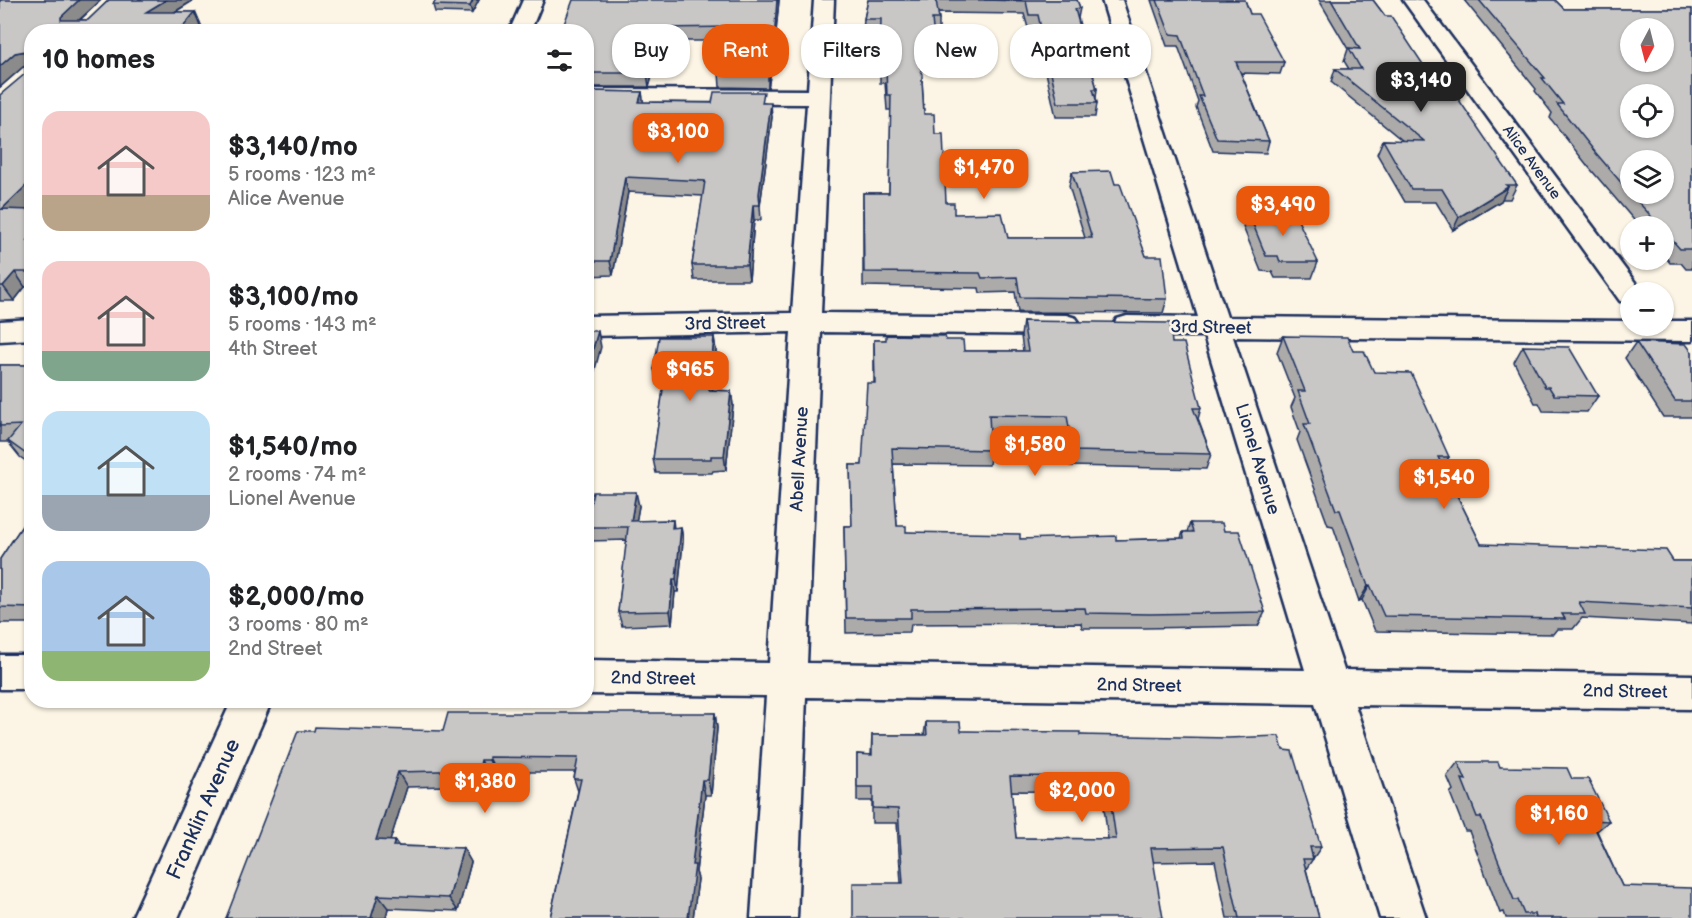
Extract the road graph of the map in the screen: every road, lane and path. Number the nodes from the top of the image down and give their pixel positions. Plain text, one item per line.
1 (533, 0) edge
2 (824, 0) edge
3 (1112, 0) edge
4 (1413, 0) edge
5 (522, 24) edge
6 (594, 96) edge
7 (817, 97) junction
8 (1620, 282) edge
9 (807, 322) junction
10 (594, 326) edge
11 (1217, 327) junction
12 (1620, 328) edge
13 (24, 330) edge
14 (1674, 330) edge
15 (0, 331) edge
16 (1692, 331) edge
17 (0, 672) edge
18 (24, 672) edge
19 (594, 677) edge
20 (787, 679) junction
21 (1330, 688) junction
22 (1692, 692) edge
23 (248, 708) edge
24 (155, 918) edge
25 (774, 918) edge
26 (1403, 918) edge

1 - 5 street
2 - 7 street, Abell Avenue
3 - 11 street, Lionel Avenue
4 - 8 street, Alice Avenue
6 - 7 street
7 - 9 street, Abell Avenue
9 - 10 street, 3rd Street
9 - 11 street, 3rd Street
9 - 20 street, Abell Avenue
11 - 12 street, 3rd Street
11 - 21 street, Lionel Avenue
13 - 15 street
14 - 16 street, 3rd Street
17 - 18 street
19 - 20 street, 2nd Street
20 - 21 street, 2nd Street
20 - 25 street, Abell Avenue
21 - 22 street, 2nd Street
21 - 26 street, Lionel Avenue
23 - 24 street, Franklin Avenue

